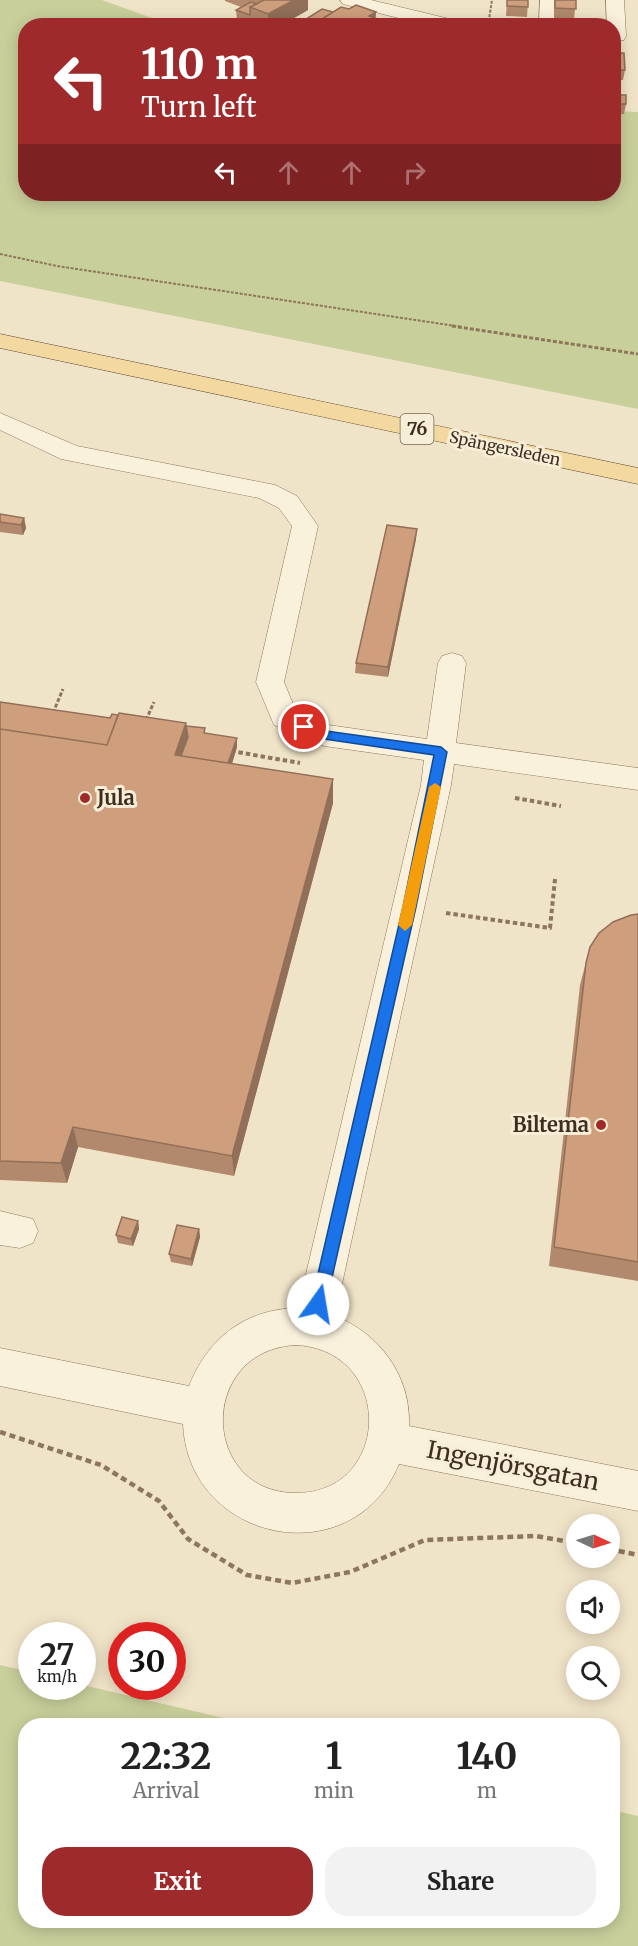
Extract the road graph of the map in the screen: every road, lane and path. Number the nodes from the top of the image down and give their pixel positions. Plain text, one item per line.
1 (350, 0) edge
2 (492, 0) edge
3 (549, 0) edge
4 (615, 0) edge
5 (423, 18) edge
6 (489, 18) edge
7 (548, 18) edge
8 (615, 18) edge
9 (621, 36) edge
10 (638, 37) edge
11 (0, 254) edge
12 (0, 328) edge
13 (0, 341) edge
14 (638, 354) edge
15 (195, 382) junction
16 (0, 421) edge
17 (638, 476) edge
18 (453, 663) dead end
19 (63, 689) dead end
20 (154, 702) dead end
21 (53, 714) edge
22 (144, 724) edge
23 (226, 751) edge
24 (441, 752) junction
25 (306, 764) dead end
26 (638, 778) edge
27 (555, 879) dead end
28 (409, 907) junction
29 (313, 1327) junction
30 (0, 1366) edge
31 (202, 1408) junction
32 (388, 1442) junction
33 (638, 1491) edge
34 (620, 1551) edge
35 (638, 1555) edge

1 - 5 street
2 - 6 path
3 - 7 street
4 - 8 street
9 - 10 street
11 - 14 path
12 - 15 main road, Spängersleden / 76
13 - 15 main road, Spängersleden / 76
15 - 17 main road, Spängersleden / 76
16 - 24 street
18 - 24 street
19 - 21 path
20 - 22 path
23 - 25 path
24 - 26 street
24 - 28 street
27 - 28 path
28 - 29 street
29 - 31 street
29 - 32 street
30 - 31 street
31 - 32 street
32 - 33 street, Ingenjörsgatan
34 - 35 path

